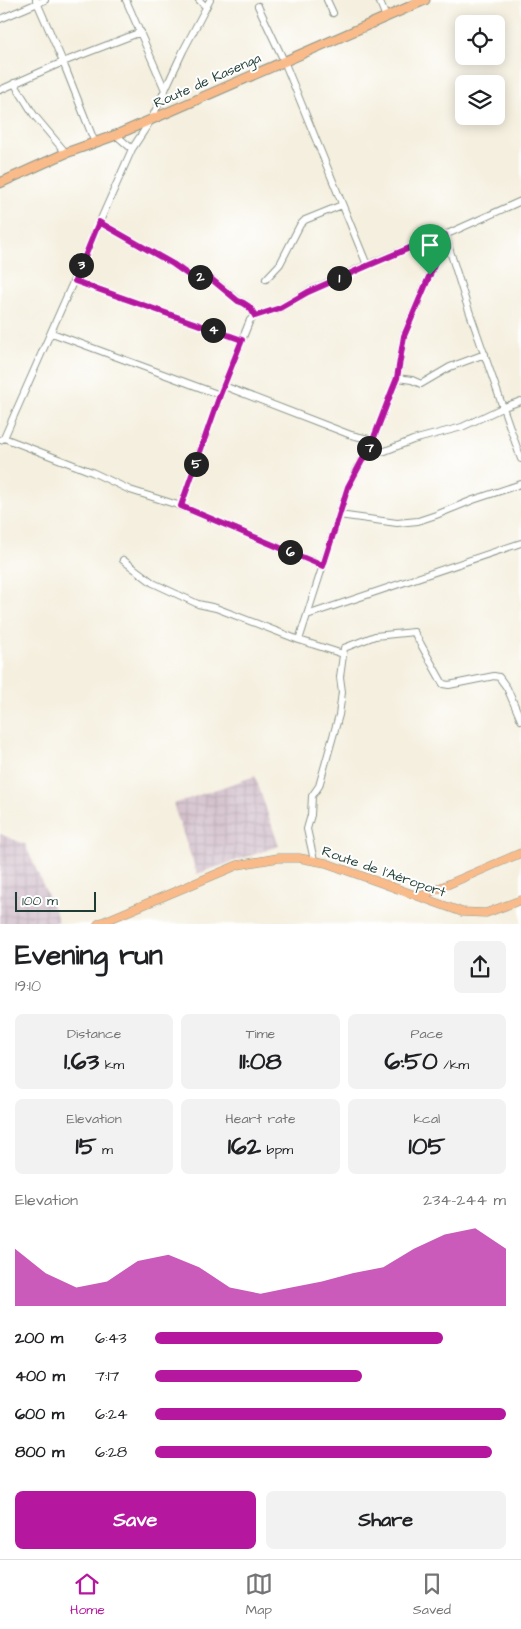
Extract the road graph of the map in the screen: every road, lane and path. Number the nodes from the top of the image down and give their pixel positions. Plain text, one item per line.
1 (45, 0) edge
2 (126, 0) edge
3 (200, 0) edge
4 (210, 0) edge
5 (327, 0) edge
6 (379, 0) edge
7 (425, 0) edge
8 (36, 2) edge
9 (258, 6) dead end
10 (206, 7) junction
11 (332, 13) dead end
12 (386, 17) junction
13 (0, 19) edge
14 (141, 32) junction
15 (284, 61) junction
16 (63, 62) junction
17 (14, 83) junction
18 (0, 90) edge
19 (165, 90) junction
20 (151, 120) junction
21 (116, 135) junction
22 (95, 143) junction
23 (132, 149) junction
24 (66, 153) junction
25 (0, 183) edge
26 (521, 202) edge
27 (342, 205) junction
28 (99, 222) junction
29 (445, 235) junction
30 (448, 247) junction
31 (367, 266) junction
32 (266, 279) dead end
33 (75, 281) junction
34 (255, 316) junction
35 (52, 333) junction
36 (242, 340) junction
37 (485, 354) junction
38 (397, 378) junction
39 (224, 386) junction
40 (220, 395) junction
41 (521, 401) edge
42 (504, 407) junction
43 (2, 439) edge
44 (373, 440) junction
45 (365, 454) junction
46 (521, 459) edge
47 (521, 484) edge
48 (181, 506) junction
49 (339, 516) junction
50 (521, 543) edge
51 (123, 560) dead end
52 (323, 566) junction
53 (307, 615) junction
54 (299, 640) junction
55 (343, 654) junction
56 (521, 720) edge
57 (521, 853) edge
58 (314, 860) junction
59 (421, 896) junction
60 (521, 900) edge
61 (98, 924) edge

1 - 8 street
2 - 14 street
3 - 10 street
4 - 10 street
5 - 11 street
6 - 12 street
7 - 12 highway, Route de Kasenga
8 - 13 street
8 - 16 street
9 - 15 street
10 - 19 street
12 - 15 highway, Route de Kasenga
14 - 16 street
14 - 19 street
15 - 20 highway, Route de Kasenga
15 - 27 street
16 - 17 street
16 - 22 street
17 - 18 street
17 - 24 street
19 - 20 street
20 - 21 highway, Route de Kasenga
20 - 23 street
21 - 22 highway, Route de Kasenga
21 - 23 street
22 - 24 highway, Route de Kasenga
23 - 28 street
24 - 25 highway, Route de Kasenga
26 - 29 street
27 - 31 street
27 - 32 street
28 - 33 street
28 - 34 street
29 - 30 street
29 - 31 street
30 - 37 street
30 - 38 street
31 - 34 street
33 - 35 street
33 - 36 street
34 - 36 street
35 - 40 street
35 - 43 street
36 - 39 street
37 - 38 street
37 - 42 street
38 - 44 street
39 - 40 street
39 - 44 street
40 - 48 street
41 - 42 street
42 - 45 street
42 - 46 street
43 - 48 street
44 - 45 street
45 - 49 street
47 - 49 street
48 - 52 street
49 - 52 street
50 - 53 street
51 - 54 street
52 - 53 street
53 - 54 street
54 - 55 street
55 - 56 street
55 - 58 street
57 - 59 main road
58 - 59 main road, Route de l'Aéroport
58 - 61 main road, Route de l'Aéroport
59 - 60 main road, Route de l'Aéroport

